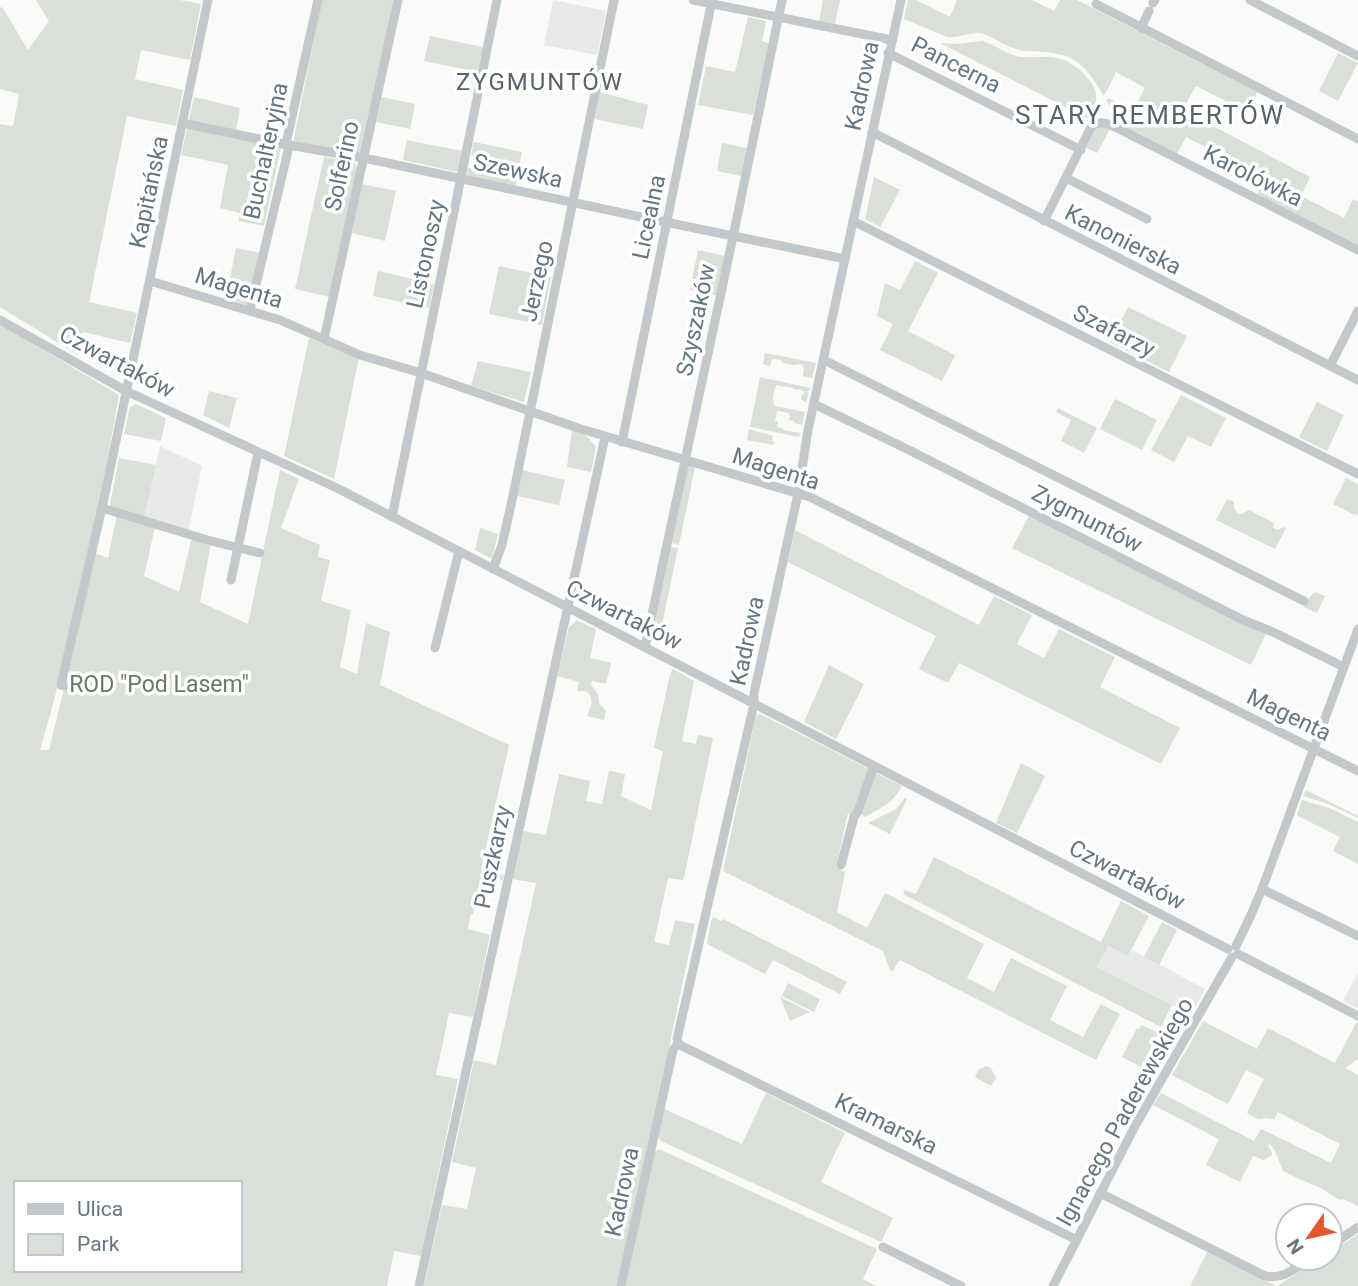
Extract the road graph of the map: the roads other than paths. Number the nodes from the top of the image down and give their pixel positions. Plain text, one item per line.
1 (208, 0) edge
2 (318, 0) edge
3 (398, 0) edge
4 (497, 0) edge
5 (614, 0) edge
6 (693, 0) edge
7 (782, 0) edge
8 (901, 0) edge
9 (1251, 0) edge
10 (712, 2) edge
11 (1096, 4) dead end
12 (1152, 5) edge
13 (778, 17) junction
14 (1141, 28) junction
15 (892, 40) junction
16 (888, 53) junction
17 (1358, 56) edge
18 (183, 123) junction
19 (872, 132) junction
20 (1358, 139) edge
21 (288, 145) junction
22 (1080, 150) junction
23 (364, 158) junction
24 (461, 178) junction
25 (1066, 178) junction
26 (572, 202) junction
27 (1147, 219) dead end
28 (853, 221) junction
29 (1044, 221) junction
30 (667, 223) junction
31 (733, 237) junction
32 (1358, 250) edge
33 (845, 259) junction
34 (150, 281) junction
35 (250, 310) junction
36 (1358, 311) edge
37 (0, 320) edge
38 (324, 339) junction
39 (824, 360) junction
40 (1330, 366) junction
41 (421, 373) junction
42 (1358, 380) edge
43 (126, 391) junction
44 (814, 404) junction
45 (530, 411) junction
46 (605, 437) junction
47 (622, 442) junction
48 (258, 453) junction
49 (685, 460) junction
50 (1358, 474) edge
51 (798, 494) junction
52 (102, 508) junction
53 (392, 517) junction
54 (238, 548) junction
55 (459, 551) junction
56 (260, 553) dead end
57 (493, 569) junction
58 (231, 580) dead end
59 (1304, 601) dead end
60 (567, 607) junction
61 (1358, 632) edge
62 (645, 647) junction
63 (435, 648) dead end
64 (1344, 667) junction
65 (64, 686) dead end
66 (754, 704) junction
67 (1313, 749) junction
68 (874, 766) junction
69 (1358, 771) edge
70 (841, 865) dead end
71 (1262, 889) junction
72 (1358, 936) edge
73 (1233, 951) junction
74 (1358, 1016) edge
75 (678, 1043) junction
76 (1100, 1193) junction
77 (1076, 1240) junction
78 (883, 1247) dead end
79 (1289, 1272) edge
80 (419, 1286) edge
81 (621, 1286) edge
82 (961, 1286) edge
83 (1053, 1286) edge

1 - 18 street, Kapitańska
2 - 21 street, Buchalteryjna
3 - 23 street, Solferino
4 - 24 street, Listonoszy
5 - 26 street, Jerzego
6 - 10 street
7 - 13 street, Szyszaków
8 - 15 street, Kadrowa
9 - 17 street
10 - 13 street
10 - 30 street, Licealna
11 - 14 street
12 - 14 street
13 - 15 street
13 - 31 street, Szyszaków
14 - 20 street
15 - 16 street, Kadrowa
16 - 19 street, Kadrowa
16 - 22 street, Pancerna
18 - 21 street, Szewska
18 - 34 street, Kapitańska
19 - 28 street, Kadrowa
19 - 29 street, Kanonierska
21 - 23 street, Szewska
21 - 35 street, Buchalteryjna
22 - 25 street
22 - 32 street, Karolówka
23 - 24 street, Szewska
23 - 38 street, Solferino
24 - 26 street, Szewska
24 - 41 street, Listonoszy
25 - 27 street
25 - 29 street
26 - 30 street, Szewska
26 - 45 street, Jerzego
28 - 33 street, Kadrowa
28 - 50 street, Szafarzy
29 - 40 street, Kanonierska
30 - 31 street, Szewska
30 - 47 street, Licealna
31 - 33 street, Szewska
31 - 49 street, Szyszaków
33 - 39 street, Kadrowa
34 - 35 street, Magenta
34 - 43 street, Kapitańska
35 - 38 street, Magenta
36 - 40 street
37 - 43 street, Czwartaków
38 - 41 street, Magenta
39 - 44 street, Kadrowa
39 - 59 street
40 - 42 street, Kanonierska
41 - 45 street, Magenta
41 - 53 street, Listonoszy
43 - 48 street, Czwartaków
43 - 52 street, Kapitańska
44 - 51 street, Kadrowa
44 - 64 street, Zygmuntów
45 - 46 street, Magenta
45 - 57 street, Jerzego
46 - 47 street, Magenta
46 - 60 street, Puszkarzy
47 - 49 street, Magenta
48 - 53 street, Czwartaków
48 - 54 street
49 - 51 street, Magenta
49 - 62 street, Szyszaków
51 - 66 street, Kadrowa
51 - 67 street, Magenta
52 - 54 street
52 - 65 street, Kapitańska
53 - 55 street, Czwartaków
54 - 56 street
54 - 58 street
55 - 57 street, Czwartaków
55 - 63 street
57 - 60 street, Czwartaków
60 - 62 street, Czwartaków
60 - 80 street, Puszkarzy
61 - 64 street, Ignacego Paderewskiego
62 - 66 street, Czwartaków
64 - 67 street, Ignacego Paderewskiego
66 - 68 street, Czwartaków
66 - 75 street, Kadrowa
67 - 69 street, Magenta
67 - 71 street, Ignacego Paderewskiego
68 - 70 street
68 - 73 street, Czwartaków
71 - 72 street
71 - 73 street, Ignacego Paderewskiego
73 - 74 street, Czwartaków
73 - 76 street, Ignacego Paderewskiego
75 - 77 street, Kramarska
75 - 81 street, Kadrowa
76 - 77 street, Ignacego Paderewskiego
76 - 79 street
77 - 83 street, Ignacego Paderewskiego
78 - 82 street

